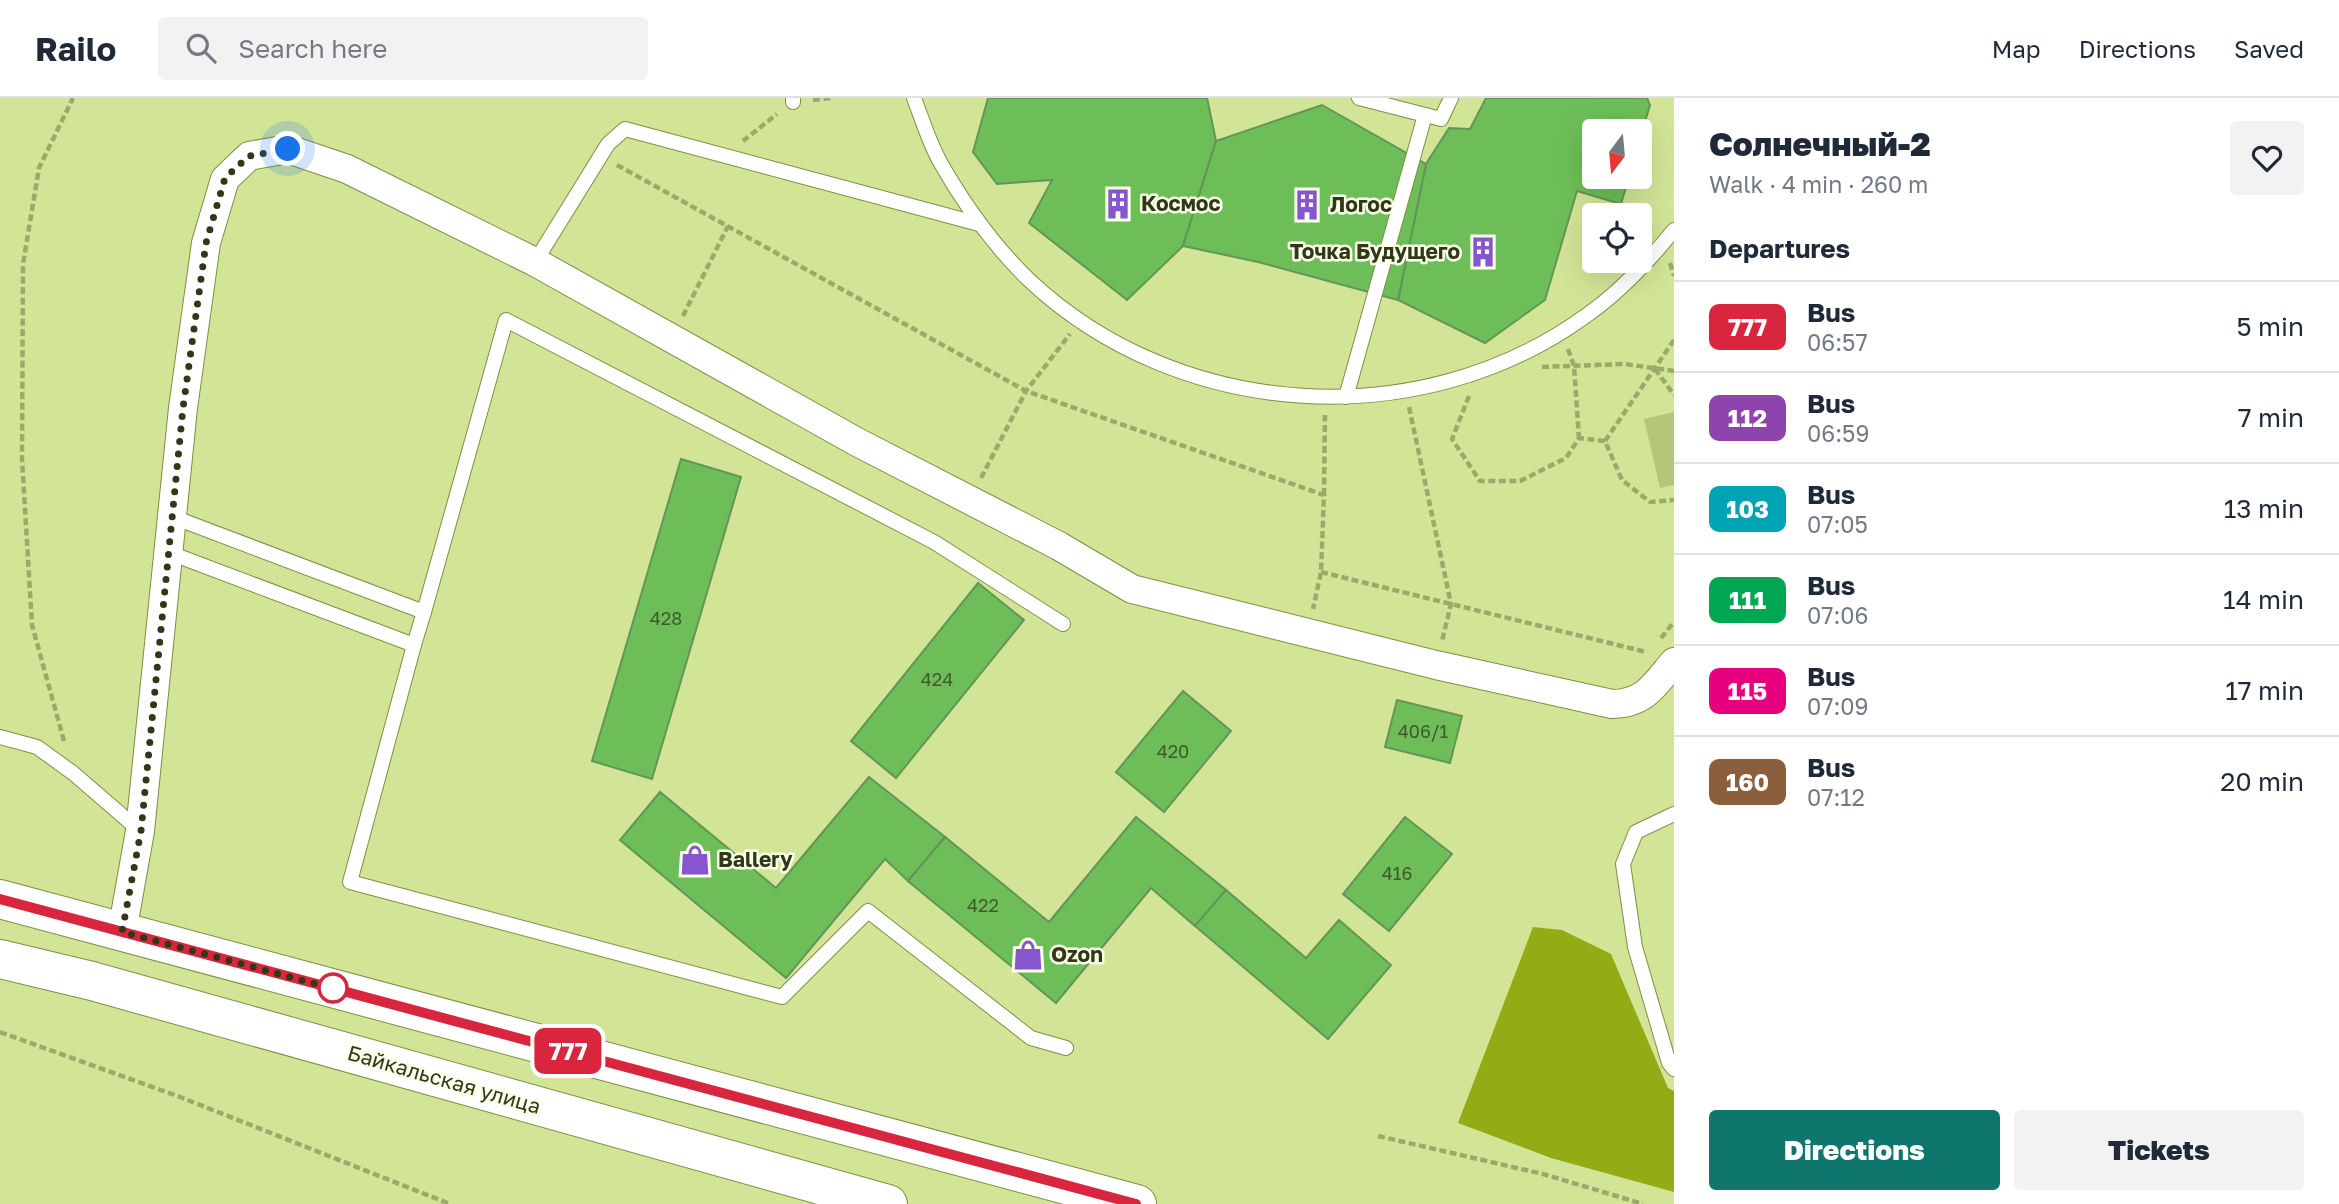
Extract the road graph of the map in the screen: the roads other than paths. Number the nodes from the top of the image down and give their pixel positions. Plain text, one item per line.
1 (914, 98) edge
2 (1359, 98) edge
3 (1451, 98) edge
4 (1425, 115) junction
5 (979, 224) junction
6 (1674, 230) edge
7 (535, 262) junction
8 (1346, 397) junction
9 (173, 517) junction
10 (170, 553) junction
11 (424, 612) junction
12 (1063, 624) dead end
13 (414, 645) junction
14 (1662, 657) edge
15 (0, 737) edge
16 (1674, 814) edge
17 (141, 831) junction
18 (0, 899) edge
19 (122, 932) junction
20 (0, 958) edge
21 (1066, 1048) dead end
22 (1674, 1069) edge
23 (888, 1204) edge
24 (1137, 1204) edge

1 - 5 lane
2 - 4 lane
3 - 4 lane
4 - 8 lane
5 - 7 lane
5 - 8 lane
6 - 8 lane
7 - 9 street
7 - 14 street
9 - 10 street
9 - 11 lane
10 - 13 lane
10 - 17 street
11 - 12 lane
11 - 13 lane
13 - 21 lane
15 - 17 lane
16 - 22 lane
17 - 19 street
18 - 19 main road
19 - 24 main road
20 - 23 main road, Байкальская улица

